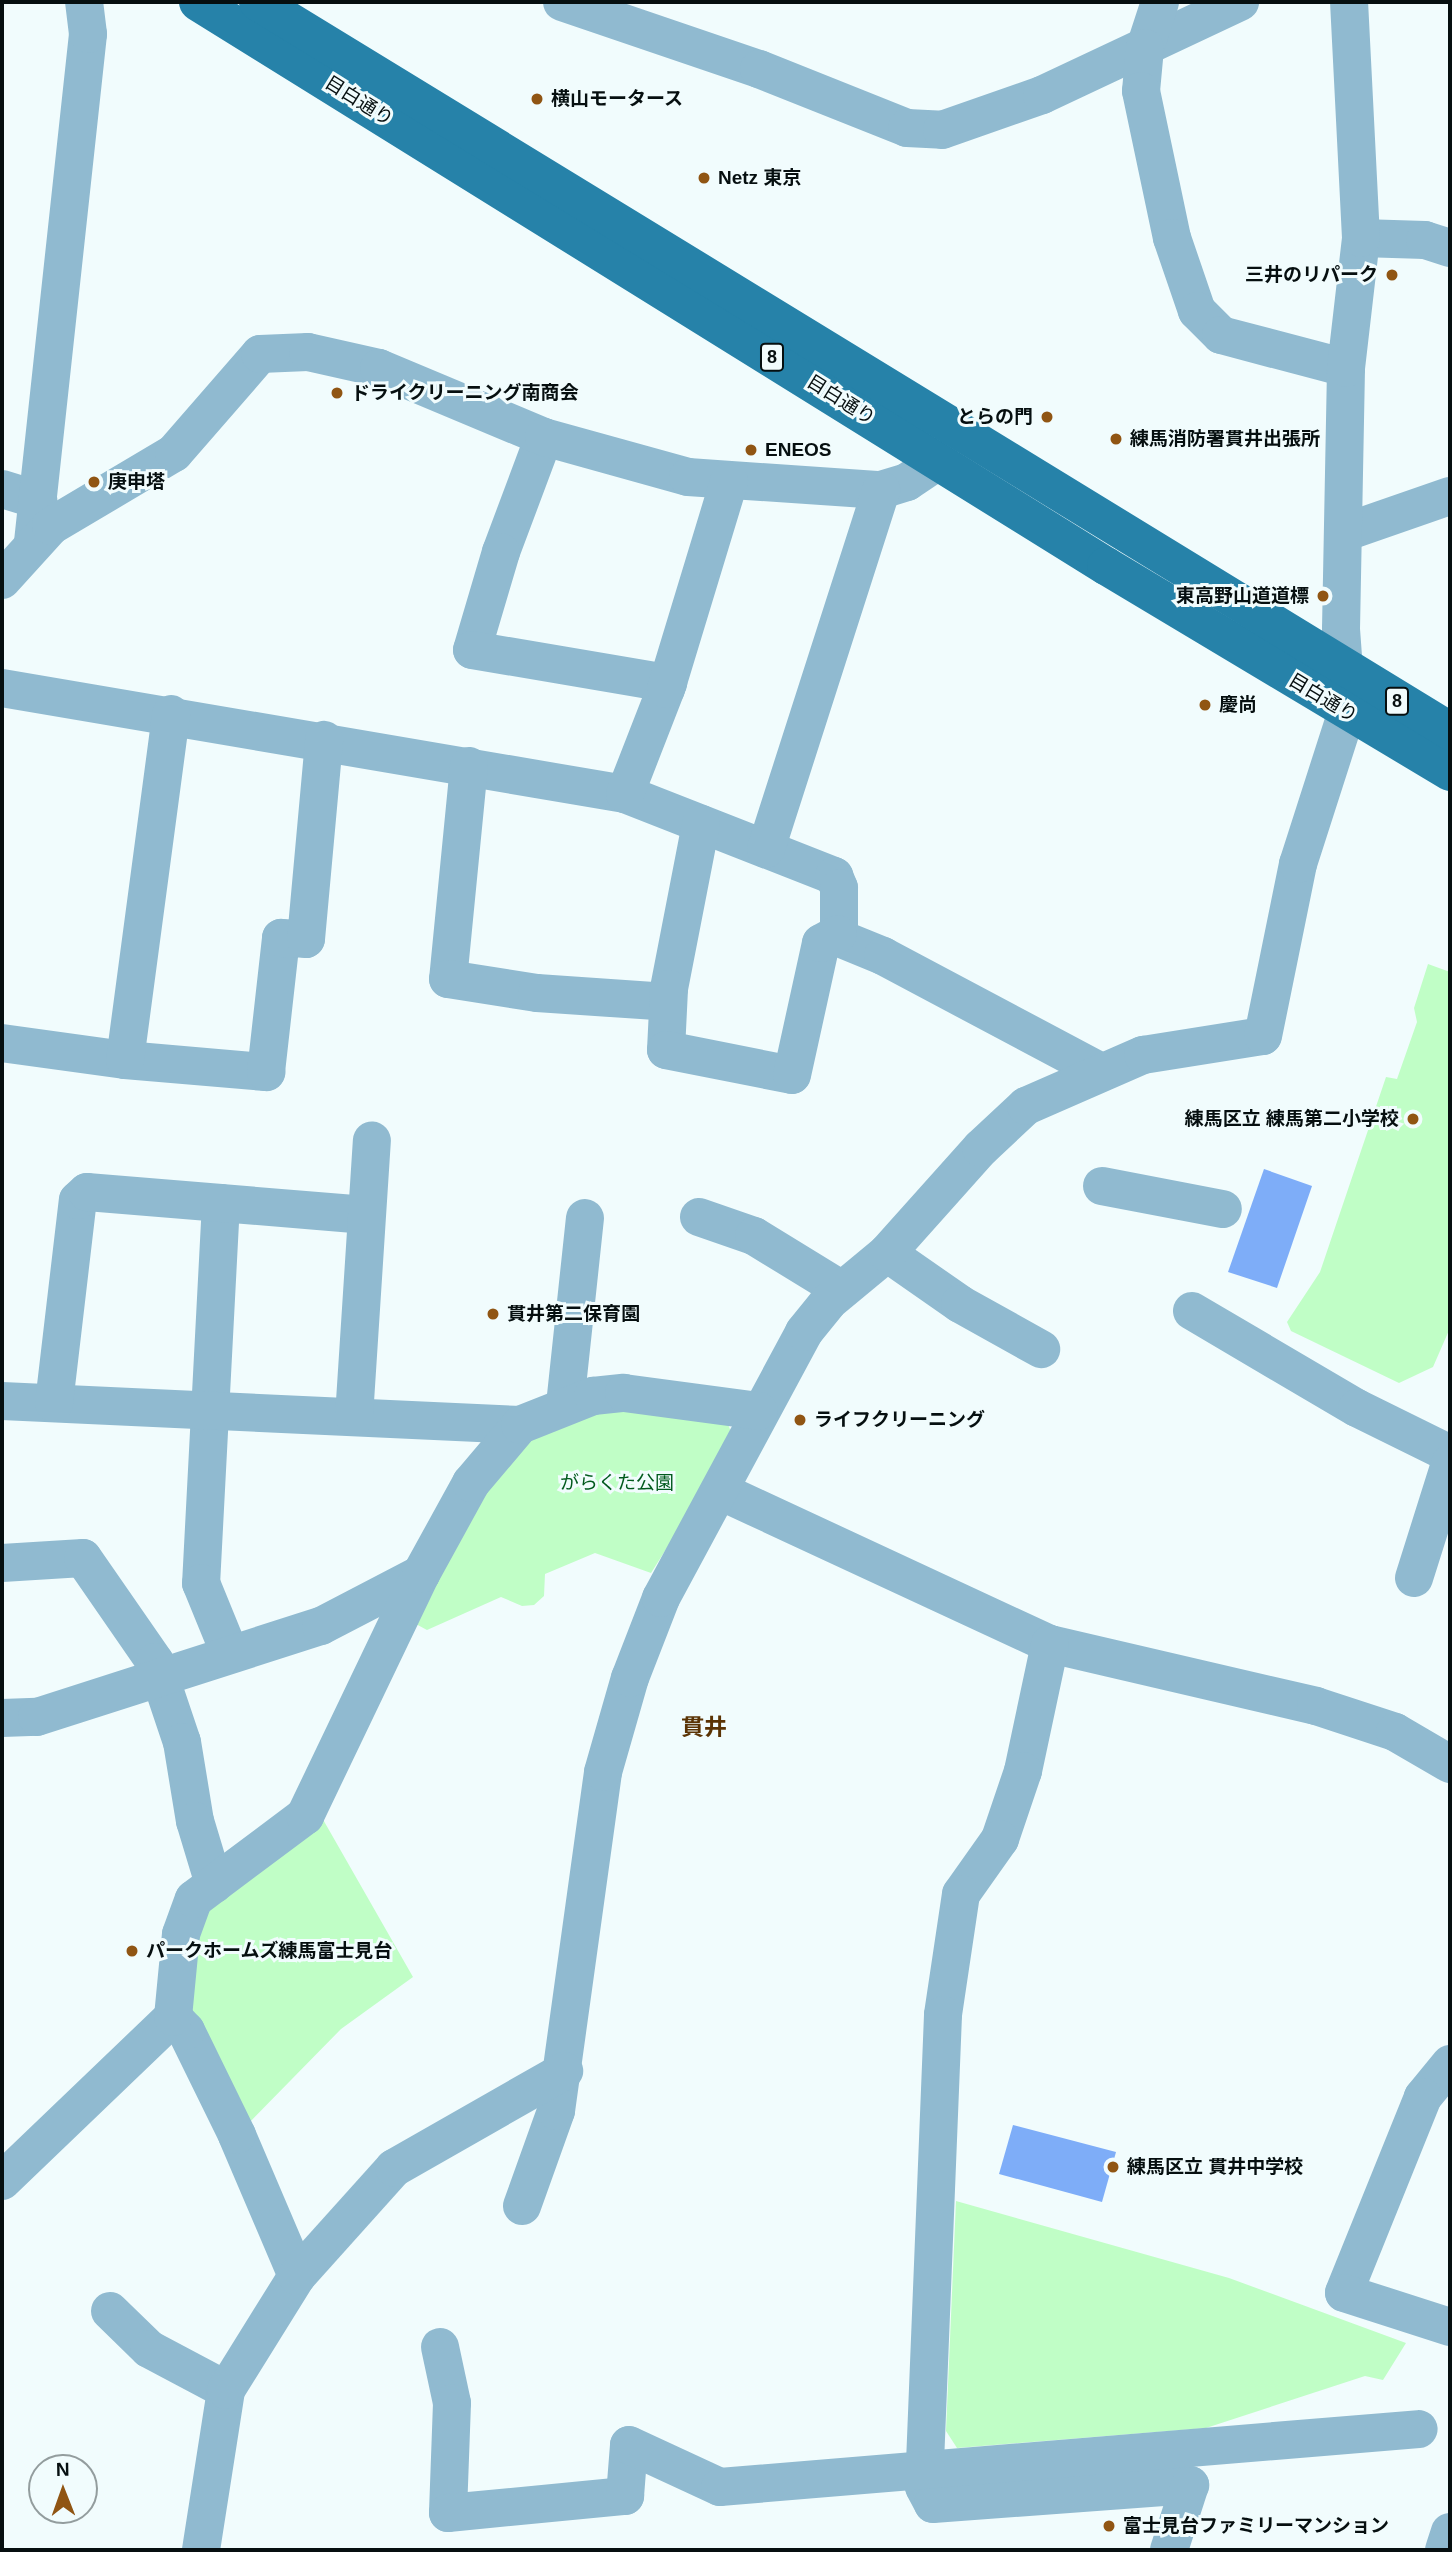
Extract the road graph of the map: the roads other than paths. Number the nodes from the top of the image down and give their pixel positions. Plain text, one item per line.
1 (84, 2) edge
2 (198, 2) edge
3 (258, 2) edge
4 (562, 2) edge
5 (1160, 2) edge
6 (1240, 2) edge
7 (1349, 2) edge
8 (1145, 48) junction
9 (1361, 238) junction
10 (1450, 248) edge
11 (1346, 368) junction
12 (544, 437) junction
13 (940, 460) junction
14 (729, 481) junction
15 (2, 489) edge
16 (881, 490) junction
17 (1450, 496) edge
18 (38, 500) junction
19 (1343, 533) junction
20 (33, 542) junction
21 (2, 580) edge
22 (1345, 668) junction
23 (668, 683) junction
24 (2, 688) edge
25 (1347, 711) junction
26 (171, 714) junction
27 (1450, 731) edge
28 (324, 740) junction
29 (469, 766) junction
30 (1450, 772) edge
31 (625, 794) junction
32 (701, 824) junction
33 (766, 849) junction
34 (838, 934) junction
35 (668, 1002) junction
36 (2, 1043) edge
37 (125, 1060) junction
38 (1099, 1071) junction
39 (372, 1141) dead end
40 (1102, 1186) dead end
41 (221, 1203) junction
42 (1223, 1209) dead end
43 (366, 1216) junction
44 (699, 1217) dead end
45 (585, 1218) dead end
46 (887, 1254) junction
47 (842, 1290) junction
48 (1192, 1311) dead end
49 (1041, 1349) dead end
50 (2, 1401) edge
51 (54, 1404) junction
52 (565, 1405) junction
53 (212, 1411) junction
54 (759, 1411) junction
55 (354, 1417) junction
56 (520, 1425) junction
57 (1450, 1454) edge
58 (1450, 1464) edge
59 (720, 1491) junction
60 (2, 1563) edge
61 (421, 1574) junction
62 (1414, 1578) dead end
63 (1050, 1644) junction
64 (230, 1654) junction
65 (161, 1675) junction
66 (2, 1718) edge
67 (1450, 1764) edge
68 (214, 1884) junction
69 (173, 2017) junction
70 (1450, 2065) edge
71 (564, 2071) junction
72 (2, 2182) edge
73 (522, 2206) dead end
74 (297, 2276) junction
75 (110, 2311) dead end
76 (1450, 2327) edge
77 (440, 2347) dead end
78 (226, 2390) junction
79 (1419, 2429) dead end
80 (923, 2472) junction
81 (1450, 2532) edge
82 (201, 2550) edge
83 (1169, 2550) edge
84 (1444, 2550) edge

1 - 18 street
2 - 13 main road, 目白通り / 8
3 - 22 main road, 目白通り / 8
4 - 8 street
5 - 8 street
6 - 8 street
7 - 9 street
8 - 11 street
9 - 10 street
9 - 11 street
11 - 19 street
12 - 14 street
12 - 20 street
12 - 23 street
13 - 16 street
13 - 25 main road, 目白通り / 8
14 - 16 street
14 - 23 street
15 - 18 street
16 - 33 street
17 - 19 street
18 - 20 street
19 - 22 street
20 - 21 street
22 - 25 street
22 - 27 main road, 目白通り / 8
23 - 31 street
24 - 26 street
25 - 30 main road, 目白通り / 8
25 - 38 street
26 - 28 street
26 - 37 street
28 - 29 street
28 - 37 street
29 - 31 street
29 - 35 street
31 - 32 street
32 - 33 street
32 - 35 street
33 - 34 street
34 - 35 street
34 - 38 street
36 - 37 street
38 - 46 street
39 - 43 street
40 - 42 street
41 - 43 street
41 - 51 street
41 - 53 street
43 - 55 street
44 - 47 street
45 - 52 street
46 - 47 street
46 - 49 street
47 - 54 street
48 - 57 street
50 - 51 street
51 - 53 street
52 - 54 street
52 - 56 street
53 - 55 street
53 - 64 street
54 - 59 street
55 - 56 street
56 - 61 street
58 - 62 street
59 - 63 street
59 - 71 street
60 - 65 street
61 - 64 street
61 - 68 street
63 - 67 street
63 - 80 street
64 - 65 street
65 - 66 street
65 - 68 street
68 - 69 street
69 - 72 street
69 - 74 street
70 - 76 street
71 - 73 street
71 - 74 street
74 - 78 street
75 - 78 street
77 - 80 street
78 - 82 street
79 - 80 street
80 - 83 street
81 - 84 street

